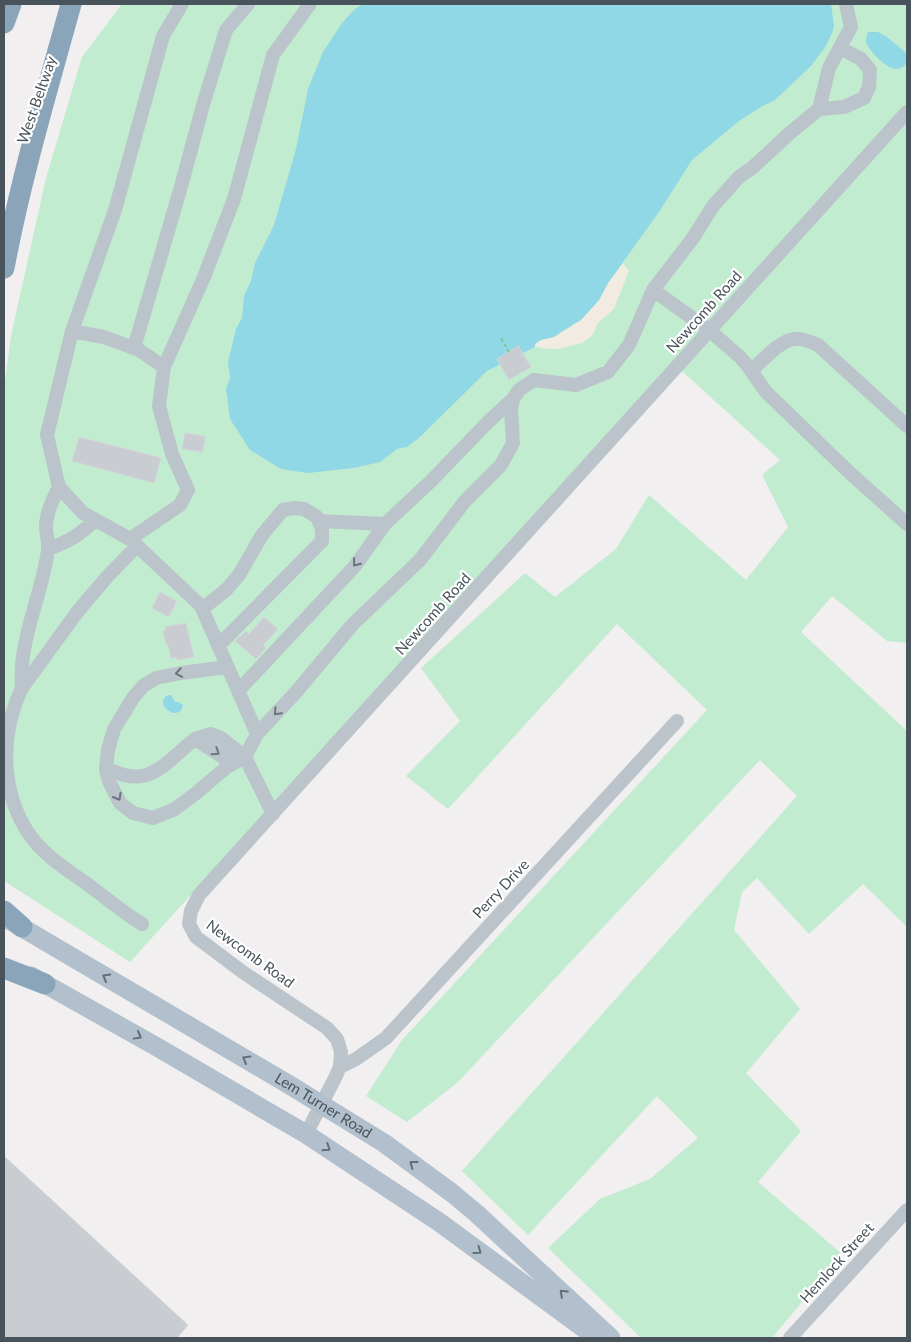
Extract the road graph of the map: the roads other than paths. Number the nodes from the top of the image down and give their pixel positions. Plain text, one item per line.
1 (10, 4) edge
2 (70, 4) edge
3 (182, 4) edge
4 (248, 4) edge
5 (310, 4) edge
6 (846, 4) edge
7 (4, 14) edge
8 (4, 23) edge
9 (840, 48) junction
10 (819, 109) junction
11 (907, 112) edge
12 (4, 196) edge
13 (4, 268) edge
14 (653, 290) junction
15 (709, 330) junction
16 (72, 331) junction
17 (134, 348) junction
18 (164, 368) junction
19 (751, 371) junction
20 (513, 399) junction
21 (907, 426) edge
22 (59, 487) junction
23 (95, 520) junction
24 (319, 521) junction
25 (385, 524) junction
26 (907, 524) edge
27 (134, 542) junction
28 (48, 549) junction
29 (202, 609) junction
30 (218, 646) junction
31 (227, 667) junction
32 (22, 687) junction
33 (238, 691) junction
34 (677, 721) dead end
35 (257, 734) junction
36 (195, 739) junction
37 (245, 757) junction
38 (232, 764) junction
39 (106, 769) junction
40 (273, 814) junction
41 (4, 911) edge
42 (13, 922) edge
43 (142, 924) dead end
44 (4, 960) edge
45 (4, 968) edge
46 (45, 984) junction
47 (340, 1067) junction
48 (322, 1104) junction
49 (306, 1134) junction
50 (907, 1210) edge
51 (598, 1338) edge
52 (612, 1338) edge
53 (790, 1338) edge

1 - 7 highway
1 - 8 highway
2 - 12 highway, West Beltway
2 - 13 highway
3 - 16 street
4 - 17 street
5 - 18 street
6 - 9 street
9 - 10 street
9 - 10 street
10 - 14 street
11 - 15 street, Newcomb Road
14 - 15 street
14 - 20 street
15 - 19 street
15 - 40 street, Newcomb Road
16 - 17 street
16 - 22 street
17 - 18 street
18 - 27 street
19 - 21 street
19 - 26 street
20 - 25 street
20 -> 35 street
22 - 23 street
22 - 28 street
23 - 27 street
23 - 28 street
24 - 25 street
24 - 29 street
24 - 30 street
25 -> 33 street
27 - 29 street
27 - 32 street
28 - 32 street
29 - 30 street
30 - 31 street
31 - 33 street
31 -> 39 street
32 - 43 street
33 - 35 street
34 - 47 street, Perry Drive
35 - 37 street
36 - 37 street
36 -> 38 street
36 - 39 street
37 - 38 street
37 - 40 street
39 -> 38 street
40 - 47 street, Newcomb Road
41 - 42 highway
48 -> 42 main road, Lem Turner Road
44 - 46 main road
45 - 46 highway
46 -> 49 main road
47 - 48 street
48 - 49 street
52 -> 48 main road, Lem Turner Road
49 -> 51 main road
50 - 53 street, Hemlock Street

